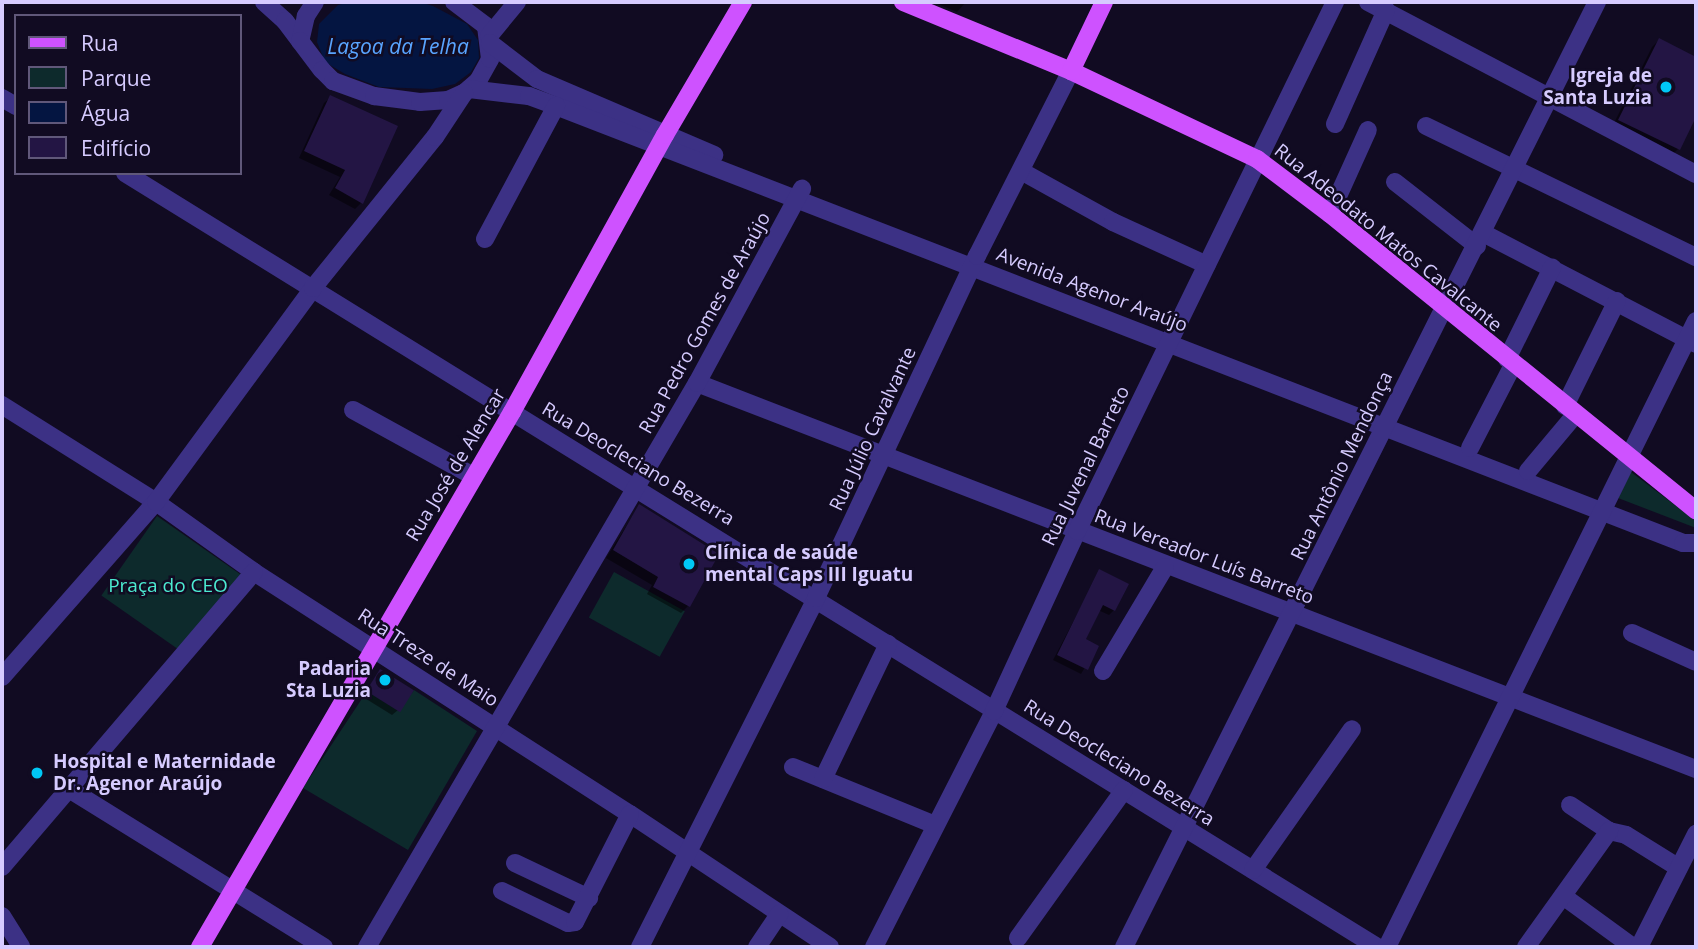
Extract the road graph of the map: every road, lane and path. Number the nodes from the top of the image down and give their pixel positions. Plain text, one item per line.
1 (264, 2) edge
2 (315, 2) edge
3 (454, 2) edge
4 (517, 2) edge
5 (743, 2) edge
6 (903, 2) edge
7 (925, 2) edge
8 (1104, 2) edge
9 (1335, 2) edge
10 (1368, 2) edge
11 (1597, 2) edge
12 (1386, 10) junction
13 (944, 17) junction
14 (490, 39) junction
15 (300, 41) junction
16 (1071, 71) junction
17 (466, 91) junction
18 (1550, 98) junction
19 (423, 102) junction
20 (556, 106) junction
21 (1335, 124) dead end
22 (1426, 126) dead end
23 (1368, 130) dead end
24 (435, 138) junction
25 (662, 141) junction
26 (1256, 159) junction
27 (1514, 169) junction
28 (1021, 171) junction
29 (1696, 174) edge
30 (128, 175) edge
31 (1395, 182) dead end
32 (800, 194) junction
33 (1330, 214) junction
34 (485, 239) dead end
35 (1480, 240) junction
36 (1696, 257) edge
37 (975, 261) junction
38 (1207, 265) junction
39 (1552, 268) junction
40 (313, 288) junction
41 (1617, 301) junction
42 (1444, 309) junction
43 (1696, 321) edge
44 (1171, 339) junction
45 (1692, 341) edge
46 (1510, 362) junction
47 (697, 383) junction
48 (2, 405) edge
49 (353, 410) dead end
50 (1570, 411) junction
51 (512, 412) junction
52 (1386, 422) junction
53 (1470, 448) junction
54 (1628, 456) junction
55 (883, 457) junction
56 (1528, 471) junction
57 (473, 476) junction
58 (636, 487) junction
59 (156, 502) junction
60 (1603, 505) junction
61 (1696, 510) edge
62 (1077, 531) junction
63 (1696, 543) edge
64 (1165, 567) junction
65 (254, 572) junction
66 (816, 598) junction
67 (1293, 614) junction
68 (1632, 633) dead end
69 (888, 644) junction
70 (373, 647) junction
71 (1696, 662) edge
72 (1103, 671) dead end
73 (2, 677) edge
74 (1508, 696) junction
75 (994, 711) junction
76 (498, 727) junction
77 (1352, 729) dead end
78 (793, 767) dead end
79 (1696, 769) edge
80 (823, 779) junction
81 (69, 789) junction
82 (1124, 790) junction
83 (1570, 805) dead end
84 (631, 814) junction
85 (935, 825) junction
86 (1183, 828) junction
87 (1609, 831) junction
88 (1696, 837) edge
89 (687, 852) junction
90 (514, 863) dead end
91 (2, 867) edge
92 (1679, 868) junction
93 (1253, 870) junction
94 (233, 890) junction
95 (502, 891) dead end
96 (1563, 896) junction
97 (589, 898) junction
98 (779, 914) junction
99 (2, 916) edge
100 (1018, 938) dead end
101 (21, 947) edge
102 (200, 947) edge
103 (324, 947) edge
104 (367, 947) edge
105 (640, 947) edge
106 (757, 947) edge
107 (830, 947) edge
108 (874, 947) edge
109 (1124, 947) edge
110 (1377, 947) edge
111 (1387, 947) edge
112 (1526, 947) edge
113 (1633, 947) edge
114 (1639, 947) edge

1 - 15 street, Avenida Agenor Araújo
2 - 15 street
3 - 14 street, Avenida Agenor Araújo
4 - 14 street
5 - 25 main road, Rua José de Alencar
6 - 13 main road, Rua Adeodato Matos Cavalcante
7 - 13 main road, Rua Adeodato Matos Cavalcante
8 - 16 main road, Rua Júlio Cavalvante
9 - 26 street, Rua Juvenal Barreto
10 - 12 street
11 - 18 street, Rua Antônio Mendonça
12 - 18 street
12 - 21 street
13 - 16 main road, Rua Adeodato Matos Cavalcante
14 - 17 street
14 - 25 street, Avenida Agenor Araújo
15 - 19 street, Avenida Agenor Araújo
16 - 26 main road, Rua Adeodato Matos Cavalcante
16 - 28 street, Rua Júlio Cavalvante
17 - 19 street, Avenida Agenor Araújo
17 - 20 street, Avenida Agenor Araújo
17 - 24 street
18 - 27 street, Rua Antônio Mendonça
18 - 29 street
19 - 24 street
20 - 25 street, Avenida Agenor Araújo
20 - 34 street
22 - 27 street
23 - 33 street
24 - 40 street
25 - 32 street, Avenida Agenor Araújo
25 - 51 main road, Rua José de Alencar
26 - 33 main road, Rua Adeodato Matos Cavalcante
26 - 38 street, Rua Juvenal Barreto
27 - 35 street, Rua Antônio Mendonça
27 - 36 street
28 - 37 street, Rua Júlio Cavalvante
28 - 38 street
30 - 40 street, Rua Deocleciano Bezerra
31 - 35 street
32 - 37 street, Avenida Agenor Araújo
32 - 47 street, Rua Pedro Gomes de Araújo
33 - 42 main road, Rua Adeodato Matos Cavalcante
35 - 39 street
35 - 42 street, Rua Antônio Mendonça
37 - 44 street, Avenida Agenor Araújo
37 - 55 street, Rua Júlio Cavalvante
38 - 44 street, Rua Juvenal Barreto
39 - 41 street
39 - 46 street
40 - 51 street, Rua Deocleciano Bezerra
40 - 59 street
41 - 45 street
41 - 50 street
42 - 46 main road, Rua Adeodato Matos Cavalcante
42 - 52 street, Rua Antônio Mendonça
43 - 45 street
44 - 52 street, Avenida Agenor Araújo
44 - 62 street, Rua Juvenal Barreto
45 - 54 street
46 - 50 main road, Rua Adeodato Matos Cavalcante
46 - 53 street
47 - 55 street, Rua Vereador Luís Barreto
47 - 58 street, Rua Pedro Gomes de Araújo
48 - 59 street, Rua Treze de Maio
49 - 57 street
50 - 54 main road, Rua Adeodato Matos Cavalcante
50 - 56 street
51 - 57 main road, Rua José de Alencar
51 - 58 street, Rua Deocleciano Bezerra
52 - 53 street, Avenida Agenor Araújo
52 - 60 street, Avenida Agenor Araújo
52 - 67 street, Rua Antônio Mendonça
53 - 56 street, Avenida Agenor Araújo
54 - 60 street
54 - 61 main road, Rua Adeodato Matos Cavalcante
55 - 62 street, Rua Vereador Luís Barreto
55 - 66 street, Rua Júlio Cavalvante
56 - 60 street, Avenida Agenor Araújo
57 - 70 main road, Rua José de Alencar
58 - 66 street, Rua Deocleciano Bezerra
58 - 76 street, Rua Pedro Gomes de Araújo
59 - 65 street, Rua Treze de Maio
59 - 73 street
60 - 63 street, Avenida Agenor Araújo
60 - 74 street
62 - 64 street, Rua Vereador Luís Barreto
62 - 75 street, Rua Juvenal Barreto
64 - 67 street, Rua Vereador Luís Barreto
64 - 72 street
65 - 70 street, Rua Treze de Maio
65 - 81 street
66 - 69 street, Rua Deocleciano Bezerra
66 - 89 street, Rua Júlio Cavalvante
67 - 74 street, Rua Vereador Luís Barreto
67 - 86 street, Rua Antônio Mendonça
68 - 71 street
69 - 75 street, Rua Deocleciano Bezerra
69 - 80 street
70 - 76 street, Rua Treze de Maio
70 - 94 main road, Rua José de Alencar
74 - 79 street, Rua Vereador Luís Barreto
74 - 111 street
75 - 82 street, Rua Deocleciano Bezerra
75 - 85 street, Rua Juvenal Barreto
76 - 84 street, Rua Treze de Maio
76 - 104 street, Rua Pedro Gomes de Araújo
77 - 93 street
78 - 80 street
80 - 85 street
81 - 91 street
81 - 94 street
82 - 86 street, Rua Deocleciano Bezerra
82 - 100 street
83 - 87 street
84 - 89 street, Rua Treze de Maio
84 - 97 street
85 - 108 street, Rua Juvenal Barreto
86 - 93 street, Rua Deocleciano Bezerra
86 - 109 street, Rua Antônio Mendonça
87 - 92 street
87 - 96 street
88 - 92 street
89 - 98 street, Rua Treze de Maio
89 - 105 street, Rua Júlio Cavalvante
90 - 97 street
92 - 114 street
93 - 110 street, Rua Deocleciano Bezerra
94 - 102 main road, Rua José de Alencar
94 - 103 street
95 - 97 street
96 - 112 street
96 - 113 street
98 - 106 street
98 - 107 street, Rua Treze de Maio
99 - 101 street

